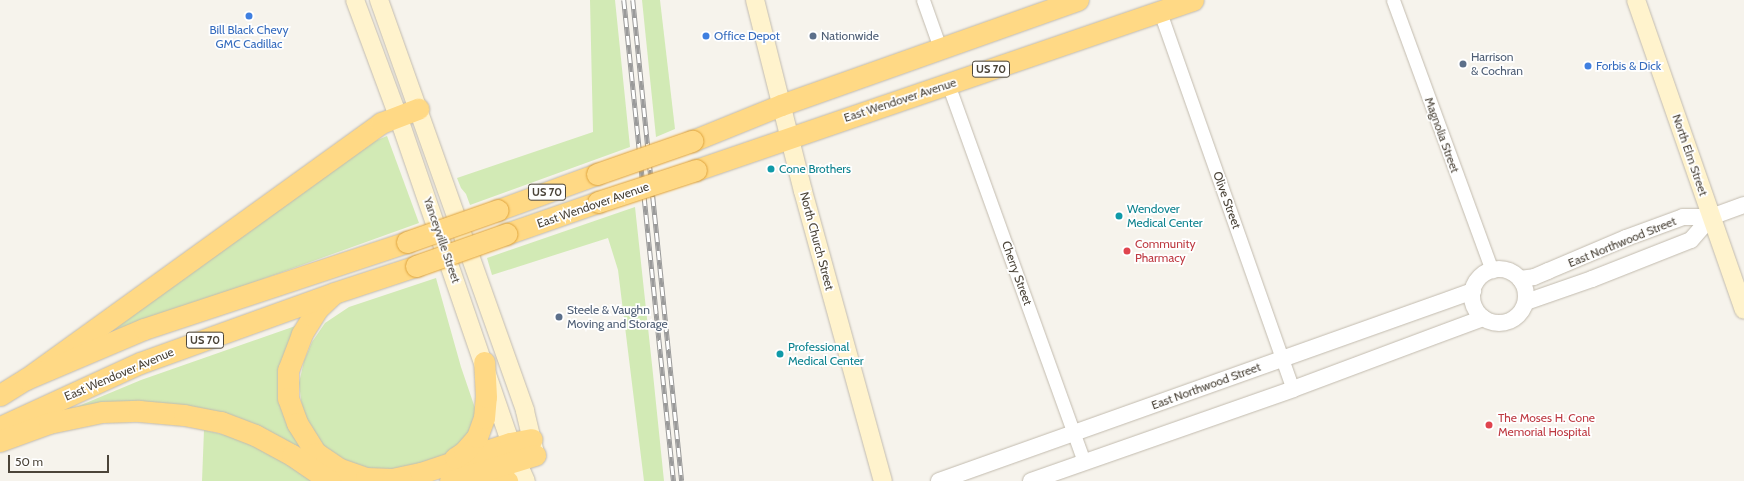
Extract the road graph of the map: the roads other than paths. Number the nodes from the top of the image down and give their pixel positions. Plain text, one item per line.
1 (355, 0) edge
2 (379, 0) edge
3 (755, 0) edge
4 (923, 0) edge
5 (1078, 0) edge
6 (1193, 0) edge
7 (1393, 0) edge
8 (1636, 0) edge
9 (1160, 12) junction
10 (940, 48) junction
11 (948, 84) junction
12 (781, 105) junction
13 (418, 109) junction
14 (398, 116) junction
15 (789, 137) junction
16 (1744, 205) edge
17 (1711, 217) junction
18 (1492, 271) junction
19 (1520, 279) junction
20 (1473, 292) junction
21 (334, 293) junction
22 (1526, 302) junction
23 (1744, 310) edge
24 (1483, 318) junction
25 (1284, 358) junction
26 (484, 362) junction
27 (26, 379) junction
28 (1294, 389) junction
29 (0, 395) edge
30 (0, 427) edge
31 (1075, 433) junction
32 (0, 441) edge
33 (523, 449) junction
34 (1084, 462) junction
35 (454, 474) edge
36 (330, 481) edge
37 (507, 481) edge
38 (527, 481) edge
39 (883, 481) edge
40 (938, 481) edge
41 (1031, 481) edge

1 - 14 main road, Yanceyville Street
2 - 13 main road, Yanceyville Street
3 - 12 main road, North Church Street
4 - 10 street
5 - 10 highway, US 70
6 - 9 highway, East Wendover Avenue / US 70
7 - 18 street, Magnolia Street
8 - 17 main road, North Elm Street
9 - 11 highway, East Wendover Avenue / US 70
9 - 25 street, Olive Street
10 - 12 highway, US 70
11 - 15 highway, East Wendover Avenue / US 70
11 - 31 street, Cherry Street
12 - 15 main road, North Church Street
12 - 27 highway, US 70, bridge
13 - 14 highway
13 - 33 main road, Yanceyville Street
14 - 26 main road, Yanceyville Street
14 - 27 highway
15 - 21 highway, East Wendover Avenue / US 70, bridge
15 - 39 main road, North Church Street
16 - 17 street
17 - 19 street, East Northwood Street
17 - 22 street, East Northwood Street
17 - 23 main road, North Elm Street
18 - 19 street
18 - 20 street
19 - 22 street
20 - 24 street
20 - 25 street, East Northwood Street
21 - 30 highway, East Wendover Avenue / US 70
21 - 35 highway
22 - 24 street
24 - 28 street
25 - 28 street, Olive Street
25 - 31 street, East Northwood Street
26 - 33 main road, Yanceyville Street
26 - 35 highway
27 - 29 highway, US 70
28 - 34 street
31 - 34 street, Cherry Street
31 - 40 street, East Northwood Street
32 - 36 highway
33 - 35 highway
33 - 38 main road, Yanceyville Street
34 - 41 street
35 - 37 highway

